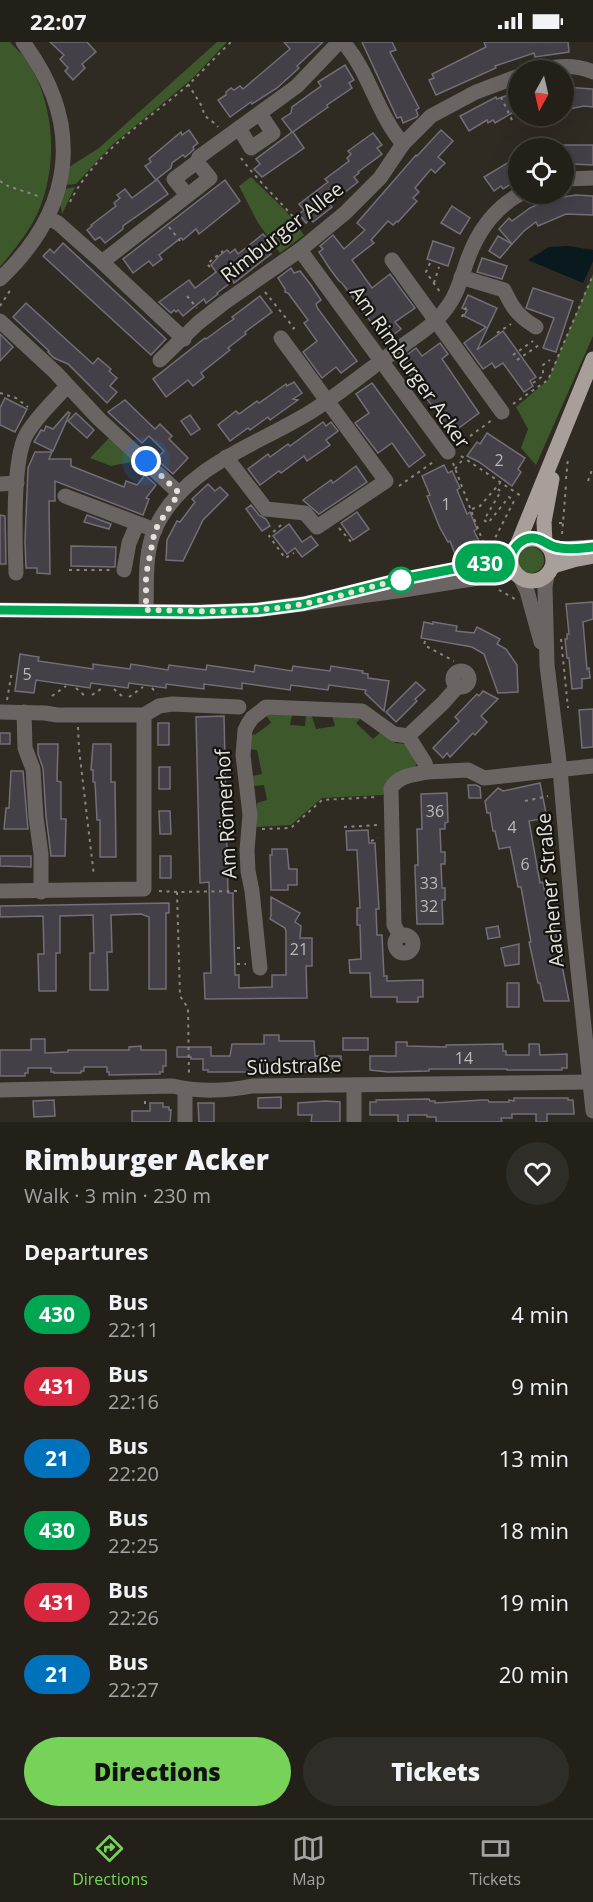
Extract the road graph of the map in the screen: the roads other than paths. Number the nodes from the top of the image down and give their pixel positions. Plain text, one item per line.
1 (23, 42) edge
2 (341, 42) edge
3 (574, 67) edge
4 (593, 70) edge
5 (508, 80) edge
6 (260, 114) junction
7 (232, 133) junction
8 (403, 144) junction
9 (593, 178) edge
10 (574, 179) edge
11 (508, 201) edge
12 (48, 218) junction
13 (306, 245) junction
14 (392, 260) dead end
15 (102, 262) junction
16 (461, 277) junction
17 (0, 279) edge
18 (436, 320) junction
19 (0, 321) edge
20 (535, 333) road end
21 (281, 338) road end
22 (184, 339) junction
23 (388, 356) dead end
24 (593, 359) edge
25 (160, 360) dead end
26 (373, 367) dead end
27 (67, 386) junction
28 (327, 401) junction
29 (502, 412) road end
30 (560, 443) junction
31 (450, 450) road end
32 (226, 457) junction
33 (17, 483) junction
34 (0, 484) edge
35 (179, 493) junction
36 (65, 496) dead end
37 (137, 524) junction
38 (155, 530) junction
39 (518, 543) junction
40 (547, 545) junction
41 (593, 547) edge
42 (593, 556) edge
43 (515, 569) junction
44 (124, 570) road end
45 (550, 571) junction
46 (16, 573) dead end
47 (0, 610) edge
48 (146, 610) junction
49 (547, 665) junction
50 (458, 686) dead end
51 (239, 707) dead end
52 (3, 712) edge
53 (24, 712) junction
54 (144, 715) junction
55 (408, 736) junction
56 (593, 766) edge
57 (560, 769) junction
58 (427, 772) junction
59 (0, 891) edge
60 (42, 892) junction
61 (400, 936) dead end
62 (260, 968) dead end
63 (590, 1082) junction
64 (354, 1085) junction
65 (187, 1089) junction
66 (0, 1090) edge
67 (593, 1111) edge
68 (185, 1122) edge
69 (354, 1122) edge

1 - 12 street
2 - 6 street
2 - 8 street
3 - 4 street
5 - 8 street, Rimburger Allee
6 - 7 street
6 - 7 street
7 - 15 street
8 - 13 street, Rimburger Allee
9 - 10 street
11 - 16 street
12 - 15 street
12 - 17 street
13 - 22 street, Rimburger Allee
13 - 31 street, Am Rimburger Acker
14 - 18 street
15 - 22 street
16 - 18 street
16 - 20 street
18 - 23 street
18 - 29 street
19 - 27 street
21 - 28 street
22 - 25 street, Rimburger Allee
24 - 30 main road
26 - 28 street
27 - 33 street
27 - 35 street
28 - 32 street
28 - 32 street
30 - 39 main road
30 - 40 main road
32 - 35 street
33 - 34 street
33 - 46 street
35 - 38 street
36 - 37 street
37 - 38 street
37 - 44 street
38 - 48 street
39 - 40 main road
39 - 43 main road
40 - 41 main road
40 - 45 main road
42 - 45 main road
43 - 45 main road
43 - 48 street
43 - 49 street, Aachener Straße
45 - 49 street, Aachener Straße
47 - 48 street
49 - 57 street, Aachener Straße
50 - 55 street
51 - 54 street
52 - 53 street
53 - 54 street
53 - 60 street
54 - 60 street
55 - 58 street
55 - 62 street, Am Römerhof
56 - 57 street
57 - 58 street
57 - 63 street, Aachener Straße
58 - 61 street
59 - 60 street
63 - 64 street, Südstraße
63 - 67 street, Aachener Straße
64 - 65 street, Südstraße
64 - 69 street
65 - 66 street, Südstraße
65 - 68 street

